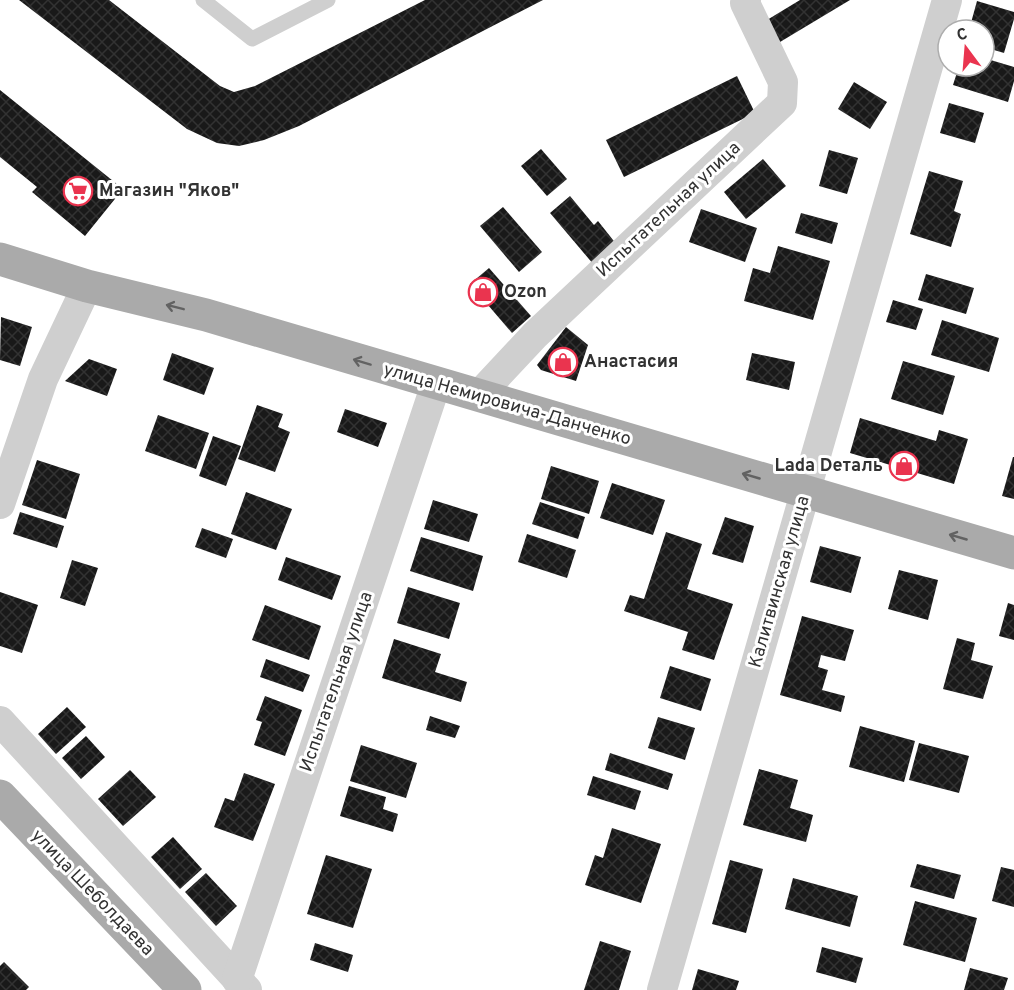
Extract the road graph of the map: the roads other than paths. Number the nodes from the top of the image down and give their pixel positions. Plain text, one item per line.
1 (203, 0) edge
2 (328, 0) edge
3 (746, 0) edge
4 (947, 0) edge
5 (0, 259) edge
6 (87, 286) junction
7 (436, 384) junction
8 (478, 396) junction
9 (806, 493) junction
10 (0, 504) edge
11 (1014, 553) edge
12 (0, 721) edge
13 (0, 796) edge
14 (242, 985) edge
15 (185, 990) edge
16 (662, 990) edge

1 - 2 lane
3 - 8 street, Испытательная улица
4 - 9 street, Калитвинская улица
5 - 6 main road, улица Немировича-Данченко
7 -> 6 main road, улица Немировича-Данченко
6 - 10 street
7 - 8 main road, улица Немировича-Данченко
7 - 14 street, Испытательная улица
9 -> 8 main road, улица Немировича-Данченко
11 -> 9 main road, улица Немировича-Данченко
9 - 16 street, Калитвинская улица
12 - 14 street
13 - 15 main road, улица Шеболдаева

